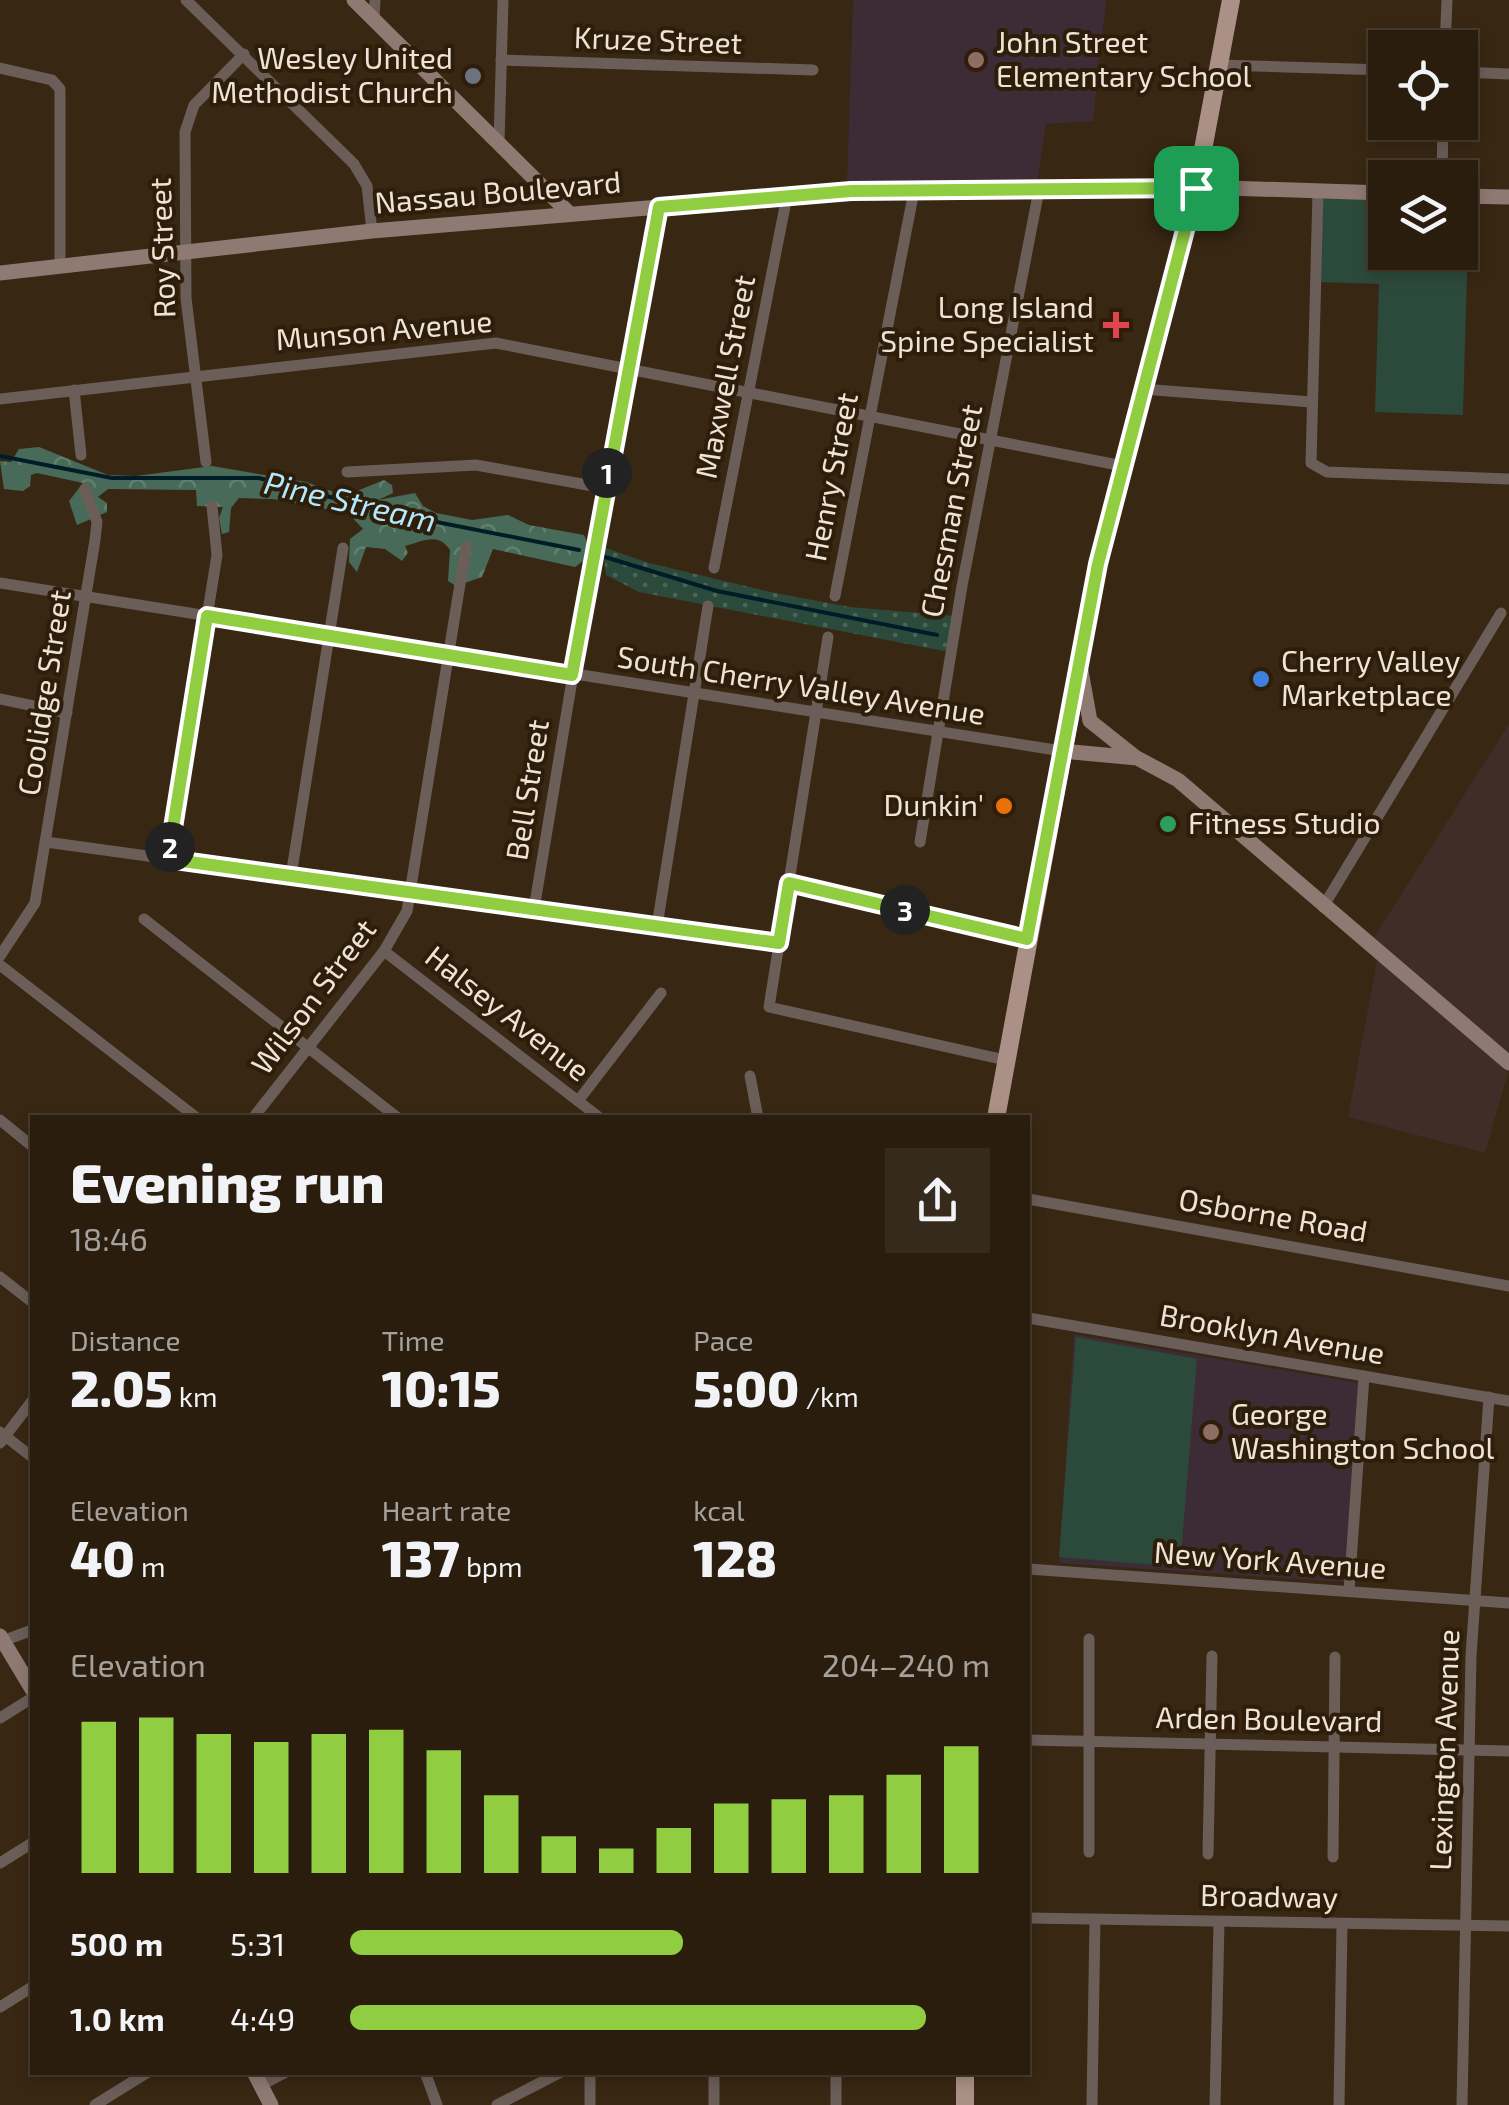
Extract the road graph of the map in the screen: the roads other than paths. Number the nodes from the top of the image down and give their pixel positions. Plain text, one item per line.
1 (186, 0) edge
2 (354, 0) edge
3 (375, 0) edge
4 (503, 0) edge
5 (1230, 0) edge
6 (1447, 0) edge
7 (374, 20) junction
8 (1446, 30) edge
9 (244, 54) junction
10 (501, 60) junction
11 (1220, 65) junction
12 (0, 68) edge
13 (1368, 69) edge
14 (812, 70) dead end
15 (1478, 73) edge
16 (1509, 74) edge
17 (499, 142) junction
18 (1196, 188) junction
19 (1039, 190) junction
20 (914, 191) junction
21 (1310, 191) junction
22 (1368, 193) edge
23 (786, 196) junction
24 (1478, 196) edge
25 (1509, 197) edge
26 (659, 207) junction
27 (570, 214) junction
28 (372, 231) junction
29 (186, 251) junction
30 (60, 266) junction
31 (0, 273) edge
32 (628, 368) junction
33 (196, 375) junction
34 (74, 390) junction
35 (1142, 390) junction
36 (748, 391) junction
37 (0, 399) edge
38 (1311, 402) junction
39 (870, 415) junction
40 (990, 438) junction
41 (81, 455) dead end
42 (206, 462) dead end
43 (1123, 466) junction
44 (348, 472) dead end
45 (1509, 479) edge
46 (86, 488) dead end
47 (604, 488) junction
48 (212, 506) dead end
49 (466, 547) dead end
50 (342, 548) dead end
51 (714, 568) dead end
52 (0, 583) edge
53 (835, 596) dead end
54 (86, 597) junction
55 (708, 606) dead end
56 (1501, 614) dead end
57 (207, 616) junction
58 (329, 636) junction
59 (828, 638) dead end
60 (450, 656) junction
61 (1080, 664) junction
62 (572, 675) junction
63 (694, 694) junction
64 (0, 700) edge
65 (67, 713) junction
66 (816, 714) junction
67 (938, 734) junction
68 (1062, 750) junction
69 (1138, 758) junction
70 (46, 842) junction
71 (920, 842) dead end
72 (168, 859) junction
73 (291, 876) junction
74 (789, 883) junction
75 (413, 892) junction
76 (1324, 907) junction
77 (534, 909) junction
78 (144, 919) dead end
79 (657, 926) junction
80 (1027, 939) junction
81 (779, 943) junction
82 (384, 950) junction
83 (0, 956) edge
84 (0, 965) edge
85 (661, 992) dead end
86 (308, 1047) junction
87 (1005, 1060) junction
88 (1509, 1063) edge
89 (750, 1076) dead end
90 (578, 1101) junction
91 (193, 1115) edge
92 (255, 1115) edge
93 (394, 1115) edge
94 (596, 1115) edge
95 (757, 1115) edge
96 (996, 1115) edge
97 (0, 1120) edge
98 (30, 1144) edge
99 (1030, 1199) edge
100 (0, 1276) edge
101 (1509, 1286) edge
102 (30, 1300) edge
103 (1030, 1318) edge
104 (1364, 1376) junction
105 (1489, 1397) junction
106 (1509, 1400) edge
107 (30, 1404) edge
108 (2, 1437) edge
109 (30, 1456) edge
110 (1030, 1569) edge
111 (1349, 1592) junction
112 (1475, 1600) junction
113 (1509, 1603) edge
114 (30, 1631) edge
115 (2, 1638) edge
116 (1090, 1639) dead end
117 (1212, 1656) dead end
118 (1335, 1657) dead end
119 (30, 1687) edge
120 (30, 1699) edge
121 (0, 1718) edge
122 (1030, 1740) edge
123 (1088, 1740) junction
124 (1211, 1743) junction
125 (1334, 1746) junction
126 (1469, 1750) junction
127 (1509, 1751) edge
128 (30, 1844) edge
129 (1089, 1852) dead end
130 (1208, 1854) dead end
131 (1334, 1857) dead end
132 (0, 1863) edge
133 (1030, 1918) edge
134 (1095, 1919) junction
135 (1218, 1922) junction
136 (1342, 1924) junction
137 (1466, 1926) junction
138 (1509, 1926) edge
139 (30, 1988) edge
140 (0, 2007) edge
141 (143, 2075) edge
142 (426, 2075) edge
143 (555, 2075) edge
144 (590, 2075) edge
145 (714, 2075) edge
146 (836, 2075) edge
147 (965, 2075) edge
148 (258, 2079) edge
149 (95, 2105) edge
150 (271, 2105) edge
151 (437, 2105) edge
152 (497, 2105) edge
153 (590, 2105) edge
154 (714, 2105) edge
155 (836, 2105) edge
156 (965, 2105) edge
157 (1092, 2105) edge
158 (1215, 2105) edge
159 (1339, 2105) edge
160 (1462, 2105) edge

1 - 9 street
2 - 7 main road
3 - 7 street
4 - 10 street
5 - 11 main road
6 - 8 street
7 - 17 main road
9 - 28 street
9 - 29 street, Roy Street
10 - 14 street, Kruze Street
10 - 17 street
11 - 13 street
11 - 18 main road
12 - 30 street
15 - 16 street
17 - 27 main road
18 - 19 main road, Nassau Boulevard
18 - 21 main road, Nassau Boulevard
18 - 35 main road
19 - 20 main road, Nassau Boulevard
19 - 40 street, Chesman Street
20 - 23 main road, Nassau Boulevard
20 - 39 street, Henry Street
21 - 22 main road, Nassau Boulevard
21 - 38 street
23 - 26 main road, Nassau Boulevard
23 - 36 street, Maxwell Street
24 - 25 main road
26 - 27 main road, Nassau Boulevard
26 - 32 street, Bell Street
27 - 28 main road, Nassau Boulevard
28 - 29 main road, Nassau Boulevard
29 - 30 main road, Nassau Boulevard
29 - 33 street, Roy Street
30 - 31 main road, Nassau Boulevard
32 - 33 street, Munson Avenue
32 - 36 street, Munson Avenue
32 - 47 street, Bell Street
33 - 34 street, Munson Avenue
33 - 42 street, Roy Street
34 - 37 street, Munson Avenue
34 - 41 street
35 - 38 street
35 - 43 main road
36 - 39 street, Munson Avenue
36 - 51 street, Maxwell Street
38 - 45 street
39 - 40 street, Munson Avenue
39 - 53 street, Henry Street
40 - 43 street, Munson Avenue
40 - 67 street, Chesman Street
43 - 61 main road
44 - 47 street
46 - 54 street, Coolidge Street
47 - 62 street, Bell Street
48 - 57 street
49 - 60 street, Wilson Street
50 - 58 street
52 - 54 street, South Cherry Valley Avenue
54 - 57 street, South Cherry Valley Avenue
54 - 65 street, Coolidge Street
55 - 63 street
56 - 76 street
57 - 58 street, South Cherry Valley Avenue
57 - 72 street
58 - 60 street, South Cherry Valley Avenue
58 - 73 street
59 - 66 street
60 - 62 street, South Cherry Valley Avenue
60 - 75 street, Wilson Street
61 - 68 main road
61 - 69 main road
62 - 63 street, South Cherry Valley Avenue
62 - 77 street, Bell Street
63 - 66 street, South Cherry Valley Avenue
63 - 79 street
64 - 65 street
65 - 70 street, Coolidge Street
66 - 67 street, South Cherry Valley Avenue
66 - 74 street
67 - 68 street, South Cherry Valley Avenue
67 - 71 street, Chesman Street
68 - 69 main road
68 - 80 main road
69 - 76 main road
70 - 72 street
70 - 83 street, Coolidge Street
72 - 73 street
73 - 75 street
74 - 80 street
74 - 81 street
75 - 77 street
75 - 82 street, Wilson Street
76 - 88 main road
77 - 79 street
78 - 86 street
79 - 81 street
80 - 87 main road
81 - 87 street
82 - 86 street, Wilson Street
82 - 90 street, Halsey Avenue
84 - 91 street
85 - 90 street
86 - 92 street, Wilson Street
86 - 93 street
87 - 96 main road
89 - 95 street
90 - 94 street, Halsey Avenue
97 - 98 street
99 - 101 street, Osborne Road
100 - 102 street
103 - 104 street, Brooklyn Avenue
104 - 105 street, Brooklyn Avenue
104 - 111 street
105 - 106 street, Brooklyn Avenue
105 - 112 street, Lexington Avenue
107 - 108 street
108 - 109 street
110 - 111 street, New York Avenue
111 - 112 street, New York Avenue
112 - 113 street, New York Avenue
112 - 126 street, Lexington Avenue
114 - 115 street
115 - 119 main road
116 - 123 street
117 - 124 street
118 - 125 street
120 - 121 street
122 - 123 street, Arden Boulevard
123 - 124 street, Arden Boulevard
123 - 129 street
124 - 125 street, Arden Boulevard
124 - 130 street
125 - 126 street, Arden Boulevard
125 - 131 street
126 - 127 street, Arden Boulevard
126 - 137 street, Lexington Avenue
128 - 132 street
133 - 134 street, Broadway
134 - 135 street, Broadway
134 - 157 street
135 - 136 street, Broadway
135 - 158 street
136 - 137 street, Broadway
136 - 159 street
137 - 138 street, Broadway
137 - 160 street, Lexington Avenue
139 - 140 street
141 - 149 street
142 - 151 street
143 - 152 street
144 - 153 street
145 - 154 street
146 - 155 street
147 - 156 main road
148 - 150 main road

